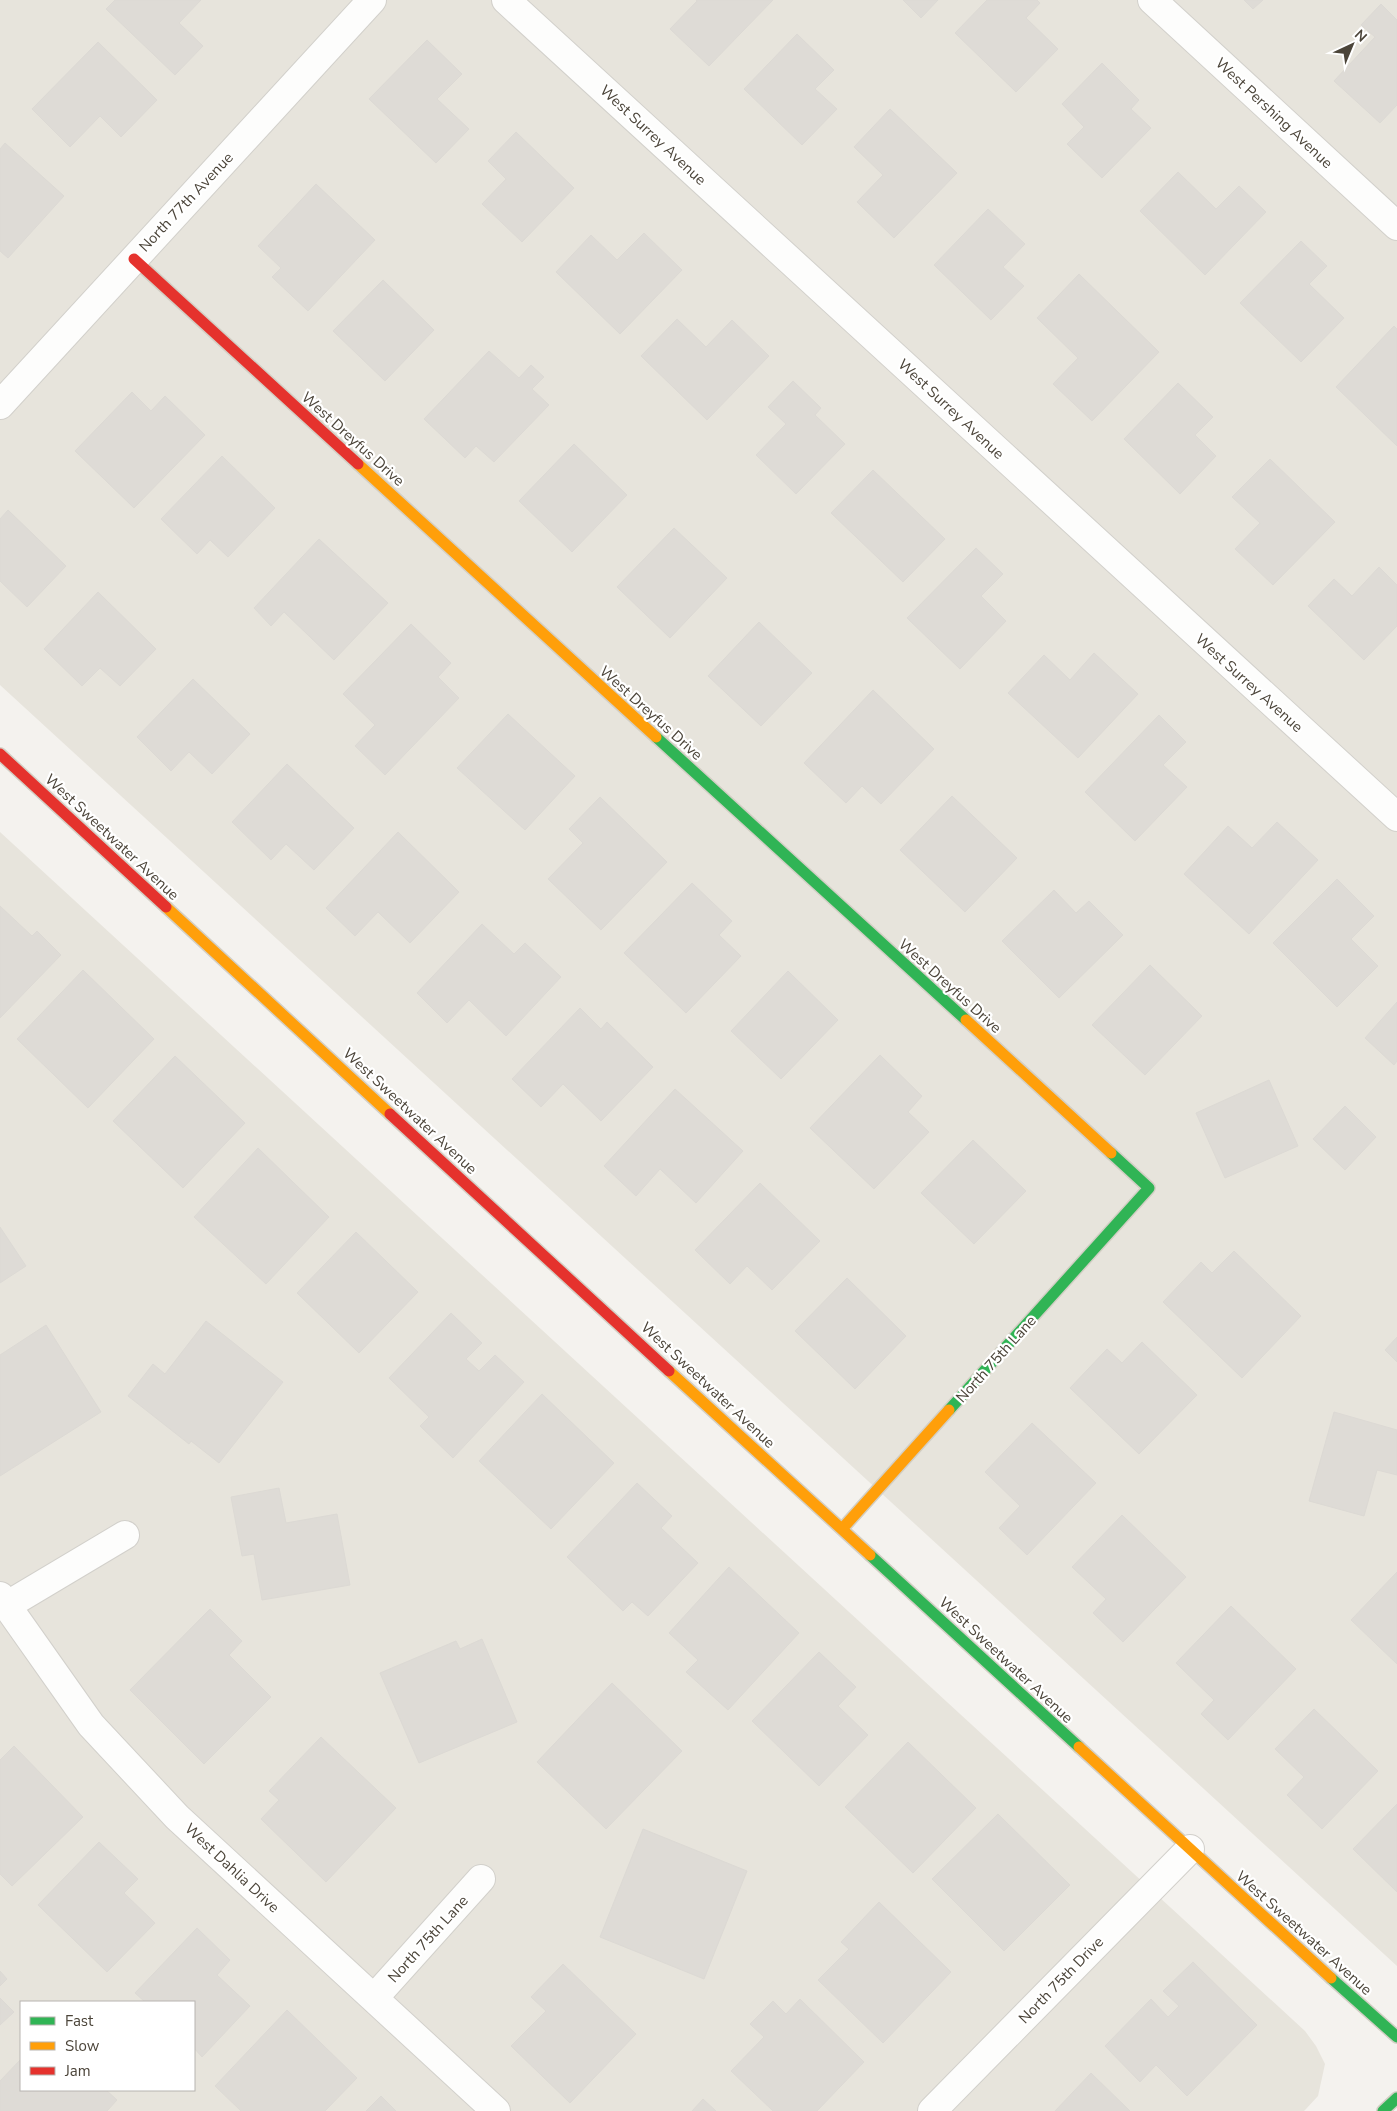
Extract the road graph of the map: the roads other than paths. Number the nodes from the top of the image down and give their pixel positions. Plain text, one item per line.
1 (372, 0) edge
2 (506, 0) edge
3 (1152, 0) edge
4 (1397, 226) edge
5 (134, 259) junction
6 (0, 404) edge
7 (0, 754) edge
8 (1397, 817) edge
9 (1149, 1188) joint
10 (842, 1529) junction
11 (125, 1535) dead end
12 (3, 1601) edge
13 (1190, 1849) junction
14 (481, 1879) dead end
15 (374, 1998) junction
16 (1397, 2038) edge
17 (1397, 2098) edge
18 (496, 2111) edge
19 (932, 2111) edge
20 (1383, 2111) edge

1 - 5 street, North 77th Avenue
2 - 8 street, West Surrey Avenue
3 - 4 street, West Pershing Avenue
5 - 6 street, North 77th Avenue
5 - 9 street, West Dreyfus Drive
7 - 10 street, West Sweetwater Avenue
9 - 10 street, North 75th Lane
10 - 13 street, West Sweetwater Avenue
11 - 12 street
12 - 15 street, West Dahlia Drive
13 - 16 street, West Sweetwater Avenue
13 - 19 street, North 75th Drive
14 - 15 street, North 75th Lane
15 - 18 street, West Dahlia Drive
17 - 20 street

